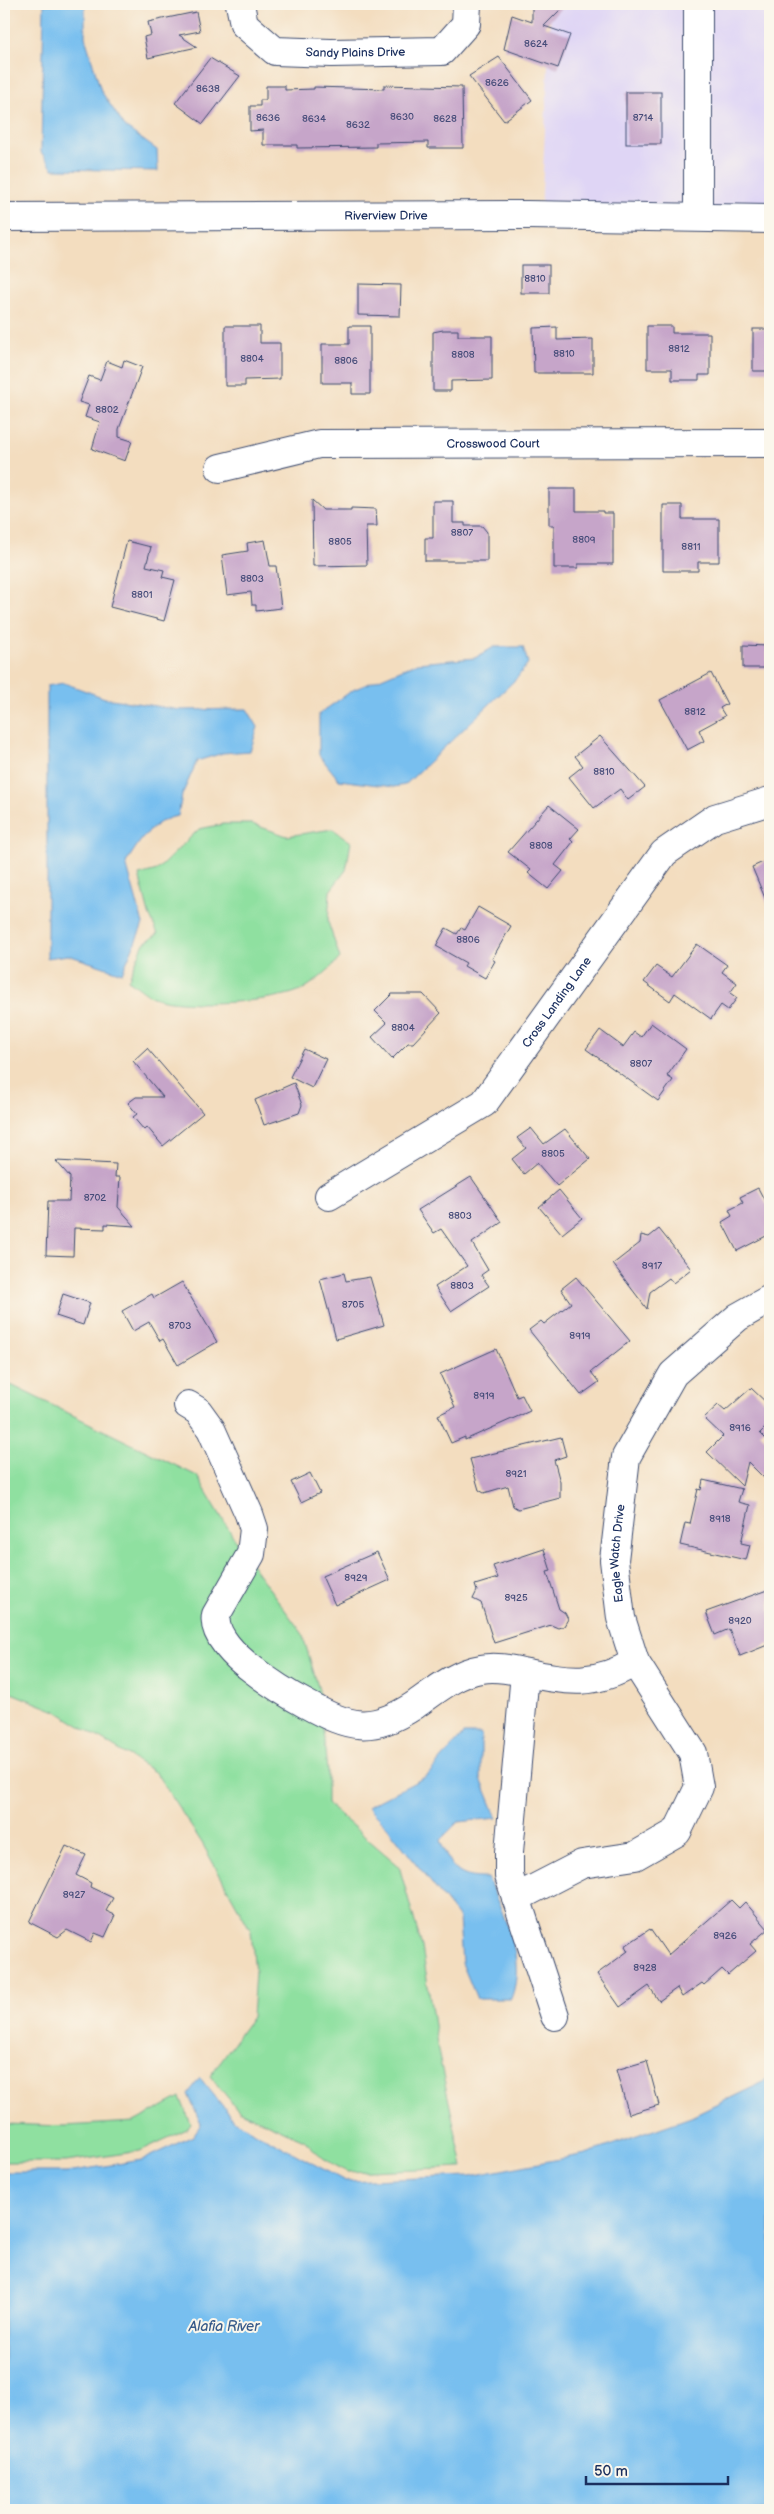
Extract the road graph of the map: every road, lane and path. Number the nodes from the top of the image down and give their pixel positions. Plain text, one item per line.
1 (240, 4) edge
2 (468, 4) edge
3 (698, 4) edge
4 (4, 217) edge
5 (698, 217) junction
6 (770, 219) edge
7 (770, 443) edge
8 (220, 468) dead end
9 (770, 801) edge
10 (330, 1196) dead end
11 (770, 1300) edge
12 (188, 1405) dead end
13 (635, 1662) junction
14 (525, 1673) junction
15 (516, 1898) junction
16 (555, 2016) dead end

1 - 2 street, Sandy Plains Drive
3 - 5 street
4 - 5 street, Riverview Drive
5 - 6 street, Riverview Drive
7 - 8 street, Crosswood Court
9 - 10 street, Cross Landing Lane
11 - 13 street, Eagle Watch Drive
12 - 14 street
13 - 14 street
13 - 15 street, Eagle Watch Drive
14 - 15 street
15 - 16 street

